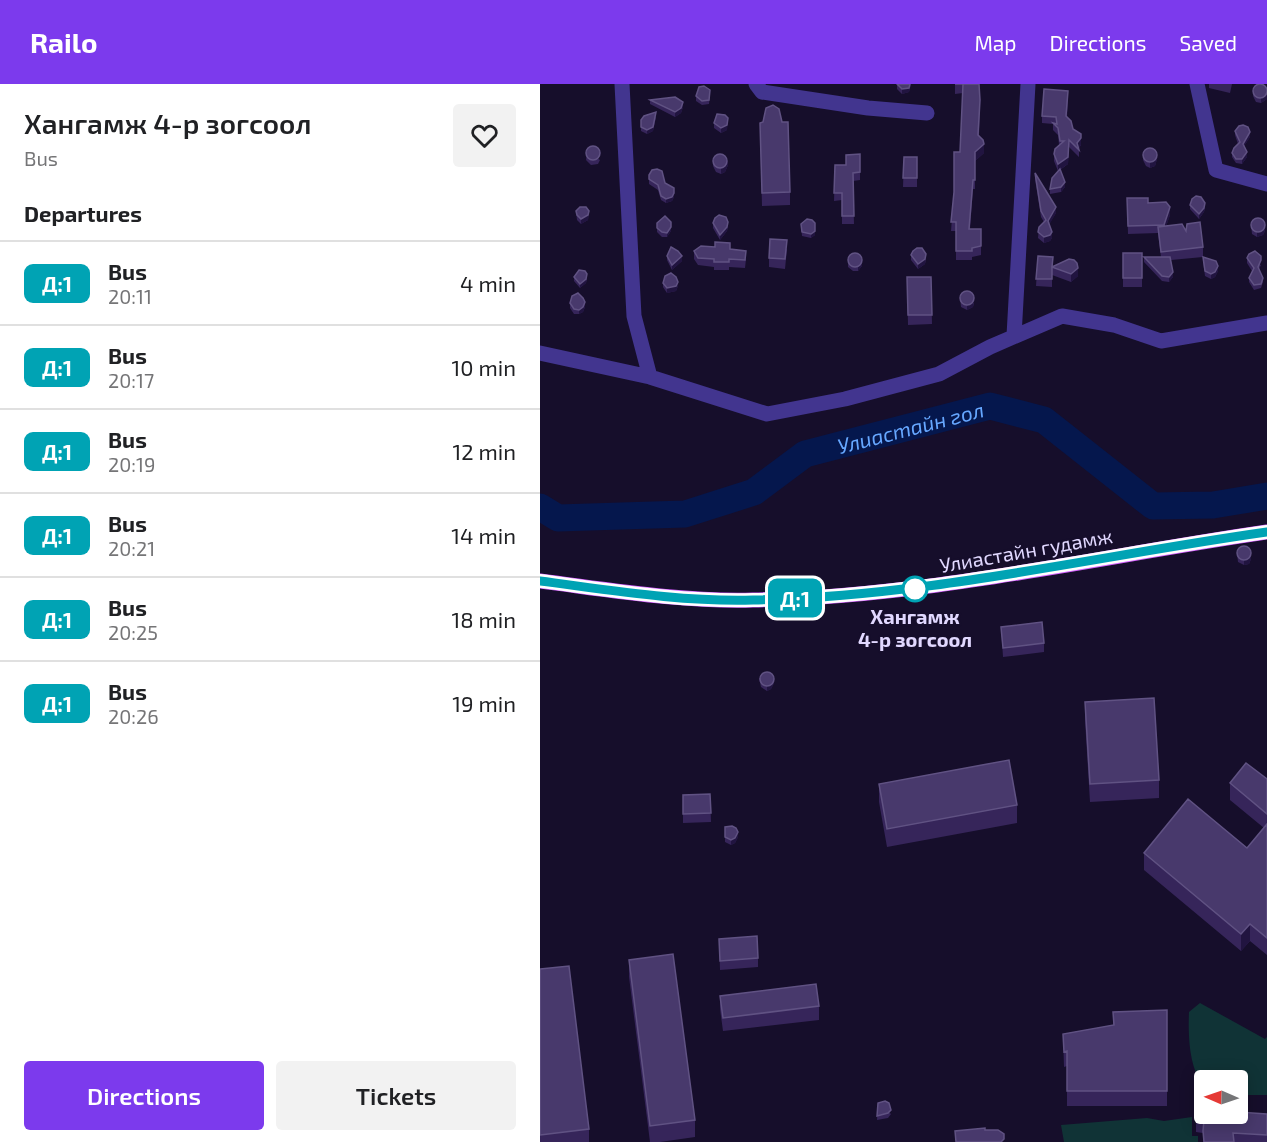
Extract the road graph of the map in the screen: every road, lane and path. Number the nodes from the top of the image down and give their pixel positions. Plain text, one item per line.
1 (622, 84) edge
2 (756, 84) edge
3 (1029, 84) edge
4 (1197, 84) edge
5 (927, 113) dead end
6 (1267, 184) edge
7 (1267, 323) edge
8 (1014, 336) junction
9 (540, 353) edge
10 (650, 378) junction
11 (1267, 532) edge
12 (540, 581) edge

1 - 10 street
2 - 5 street
3 - 8 street
4 - 6 street
7 - 8 street
8 - 10 street
9 - 10 street
11 - 12 main road, Улиастайн гудамж

